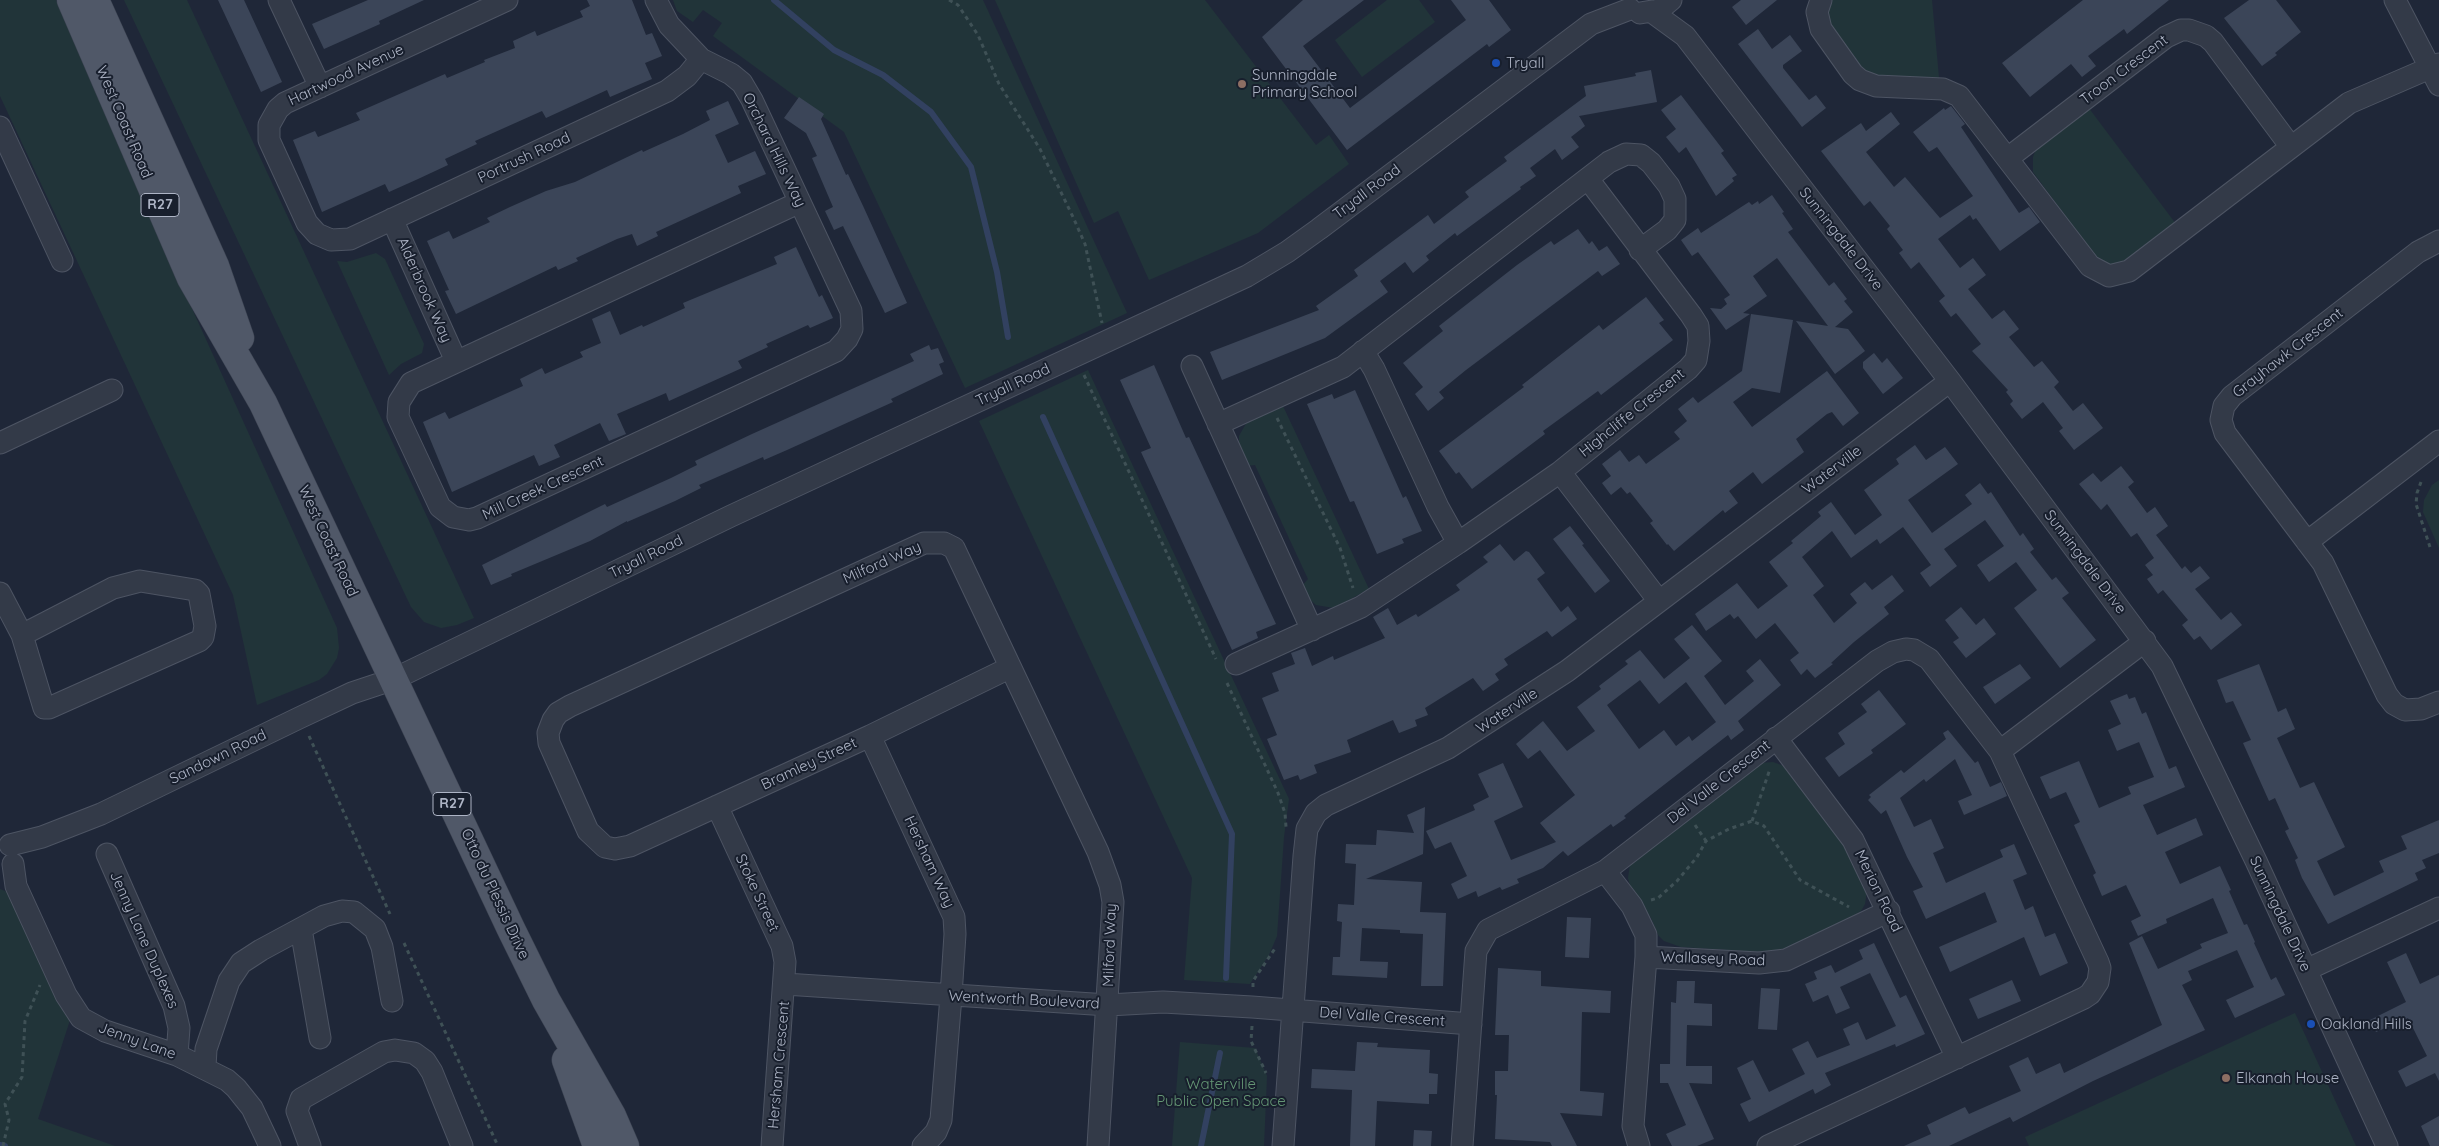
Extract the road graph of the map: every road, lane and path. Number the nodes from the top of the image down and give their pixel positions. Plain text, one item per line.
1 (71, 0) edge
2 (95, 0) edge
3 (279, 0) edge
4 (507, 0) edge
5 (656, 0) edge
6 (949, 0) edge
7 (1606, 0) edge
8 (1671, 0) edge
9 (1677, 0) edge
10 (1821, 0) edge
11 (2395, 0) edge
12 (1625, 4) edge
13 (1652, 12) junction
14 (1591, 24) junction
15 (1685, 36) junction
16 (701, 59) junction
17 (2436, 72) edge
18 (320, 87) junction
19 (0, 127) edge
20 (2291, 148) junction
21 (2008, 158) junction
22 (1588, 179) junction
23 (800, 202) junction
24 (392, 219) junction
25 (337, 241) joint
26 (2439, 242) edge
27 (1640, 250) junction
28 (62, 261) dead end
29 (1103, 326) dead end
30 (852, 330) joint
31 (1363, 351) junction
32 (456, 360) junction
33 (1192, 366) dead end
34 (1082, 369) dead end
35 (1950, 380) junction
36 (112, 390) dead end
37 (1268, 402) junction
38 (263, 403) junction
39 (1218, 424) junction
40 (2439, 441) edge
41 (0, 443) edge
42 (1560, 472) junction
43 (2426, 476) dead end
44 (2307, 542) junction
45 (1458, 543) junction
46 (2430, 547) dead end
47 (0, 593) edge
48 (1659, 601) junction
49 (1361, 607) junction
50 (1312, 630) junction
51 (22, 635) junction
52 (2145, 641) junction
53 (1010, 668) junction
54 (1227, 670) junction
55 (394, 679) junction
56 (2439, 702) edge
57 (870, 736) junction
58 (1780, 744) junction
59 (2000, 751) junction
60 (717, 806) junction
61 (1752, 821) junction
62 (1286, 836) dead end
63 (606, 847) joint
64 (5, 854) edge
65 (107, 854) dead end
66 (1605, 871) junction
67 (1632, 906) junction
68 (2439, 908) edge
69 (1889, 911) junction
70 (1866, 922) junction
71 (301, 929) junction
72 (1278, 938) dead end
73 (1646, 957) junction
74 (53, 967) junction
75 (2306, 970) junction
76 (785, 984) junction
77 (952, 996) junction
78 (546, 1000) junction
79 (392, 1001) dead end
80 (1108, 1005) junction
81 (1252, 1007) junction
82 (1292, 1010) junction
83 (1471, 1024) junction
84 (320, 1038) dead end
85 (177, 1055) junction
86 (1957, 1058) junction
87 (204, 1067) junction
88 (1267, 1076) dead end
89 (3, 1146) edge
90 (270, 1146) edge
91 (310, 1146) edge
92 (462, 1146) edge
93 (597, 1146) edge
94 (625, 1146) edge
95 (772, 1146) edge
96 (923, 1146) edge
97 (1098, 1146) edge
98 (1283, 1146) edge
99 (1462, 1146) edge
100 (1639, 1146) edge
101 (1768, 1146) edge
102 (2388, 1146) edge

1 - 38 main road, West Coast Road / R27
2 - 38 main road, West Coast Road / R27
3 - 18 street
4 - 18 street, Hartwood Avenue
5 - 16 street, Orchard Hills Way
6 - 29 path
7 - 14 street, Tryall Road
8 - 13 street
9 - 15 street, Sunningdale Drive
10 - 21 street
11 - 17 street
12 - 13 street
12 - 14 street, Tryall Road
13 - 15 street, Sunningdale Drive
14 - 55 street, Tryall Road
15 - 35 street, Sunningdale Drive
16 - 23 street, Orchard Hills Way
16 - 24 street, Portrush Road
17 - 20 street
18 - 25 street, Hartwood Avenue
19 - 28 street
20 - 21 street
20 - 21 street, Troon Crescent
22 - 27 street, Highcliffe Crescent
22 - 27 street
22 - 31 street
23 - 30 street, Orchard Hills Way
23 - 32 street, Mill Creek Crescent
24 - 25 street, Portrush Road
24 - 32 street, Alderbrook Way
26 - 44 street, Grayhawk Crescent
27 - 42 street, Highcliffe Crescent
30 - 32 street, Mill Creek Crescent
31 - 37 street
31 - 45 street
33 - 39 street
34 - 54 path
35 - 48 street, Waterville
35 - 52 street, Sunningdale Drive
36 - 41 street
37 - 39 street
37 - 49 path
38 - 55 main road, West Coast Road / R27
39 - 50 street
40 - 44 street
42 - 45 street, Highcliffe Crescent
42 - 48 street
43 - 46 path
44 - 56 street, Grayhawk Crescent
45 - 49 street, Highcliffe Crescent
47 - 51 street
48 - 82 street, Waterville
49 - 50 street, Highcliffe Crescent
50 - 54 street, Highcliffe Crescent
51 - 51 street
52 - 59 street
52 - 75 street, Sunningdale Drive
53 - 57 street, Bramley Street
53 - 63 street, Milford Way
53 - 80 street, Milford Way
54 - 62 path
55 - 64 street, Sandown Road
55 - 78 main road, Otto du Plessis Drive / R27
57 - 60 street, Bramley Street
57 - 77 street, Hersham Way
58 - 59 street, Del Valle Crescent
58 - 61 path
58 - 66 street, Del Valle Crescent
58 - 69 street, Merion Road
59 - 86 street, Del Valle Crescent
60 - 63 street, Bramley Street
60 - 76 street, Stoke Street
61 - 67 path
61 - 70 path
64 - 74 street, Jenny Lane
65 - 85 street, Jenny Lane Duplexes
66 - 67 street, Wallasey Road
66 - 83 street, Del Valle Crescent
67 - 73 street, Wallasey Road
68 - 75 street
69 - 70 street, Wallasey Road
69 - 86 street, Merion Road
70 - 73 street, Wallasey Road
71 - 79 street
71 - 84 street
71 - 87 street
72 - 81 path
73 - 100 street, Wallasey Road
74 - 85 street, Jenny Lane
74 - 89 path
75 - 102 street, Sunningdale Drive
76 - 77 street, Wentworth Boulevard
76 - 95 street, Hersham Crescent
77 - 80 street, Wentworth Boulevard
77 - 96 street
78 - 93 main road, Otto du Plessis Drive / R27
78 - 94 main road, Otto du Plessis Drive / R27
80 - 81 street, Wentworth Boulevard
80 - 97 street, Milford Way
81 - 82 street, Wentworth Boulevard
81 - 88 path
82 - 83 street, Del Valle Crescent
82 - 98 street, Waterville
83 - 99 street, Del Valle Crescent
85 - 87 street, Jenny Lane
86 - 101 street, Del Valle Crescent
87 - 90 street, Jenny Lane
91 - 92 street

